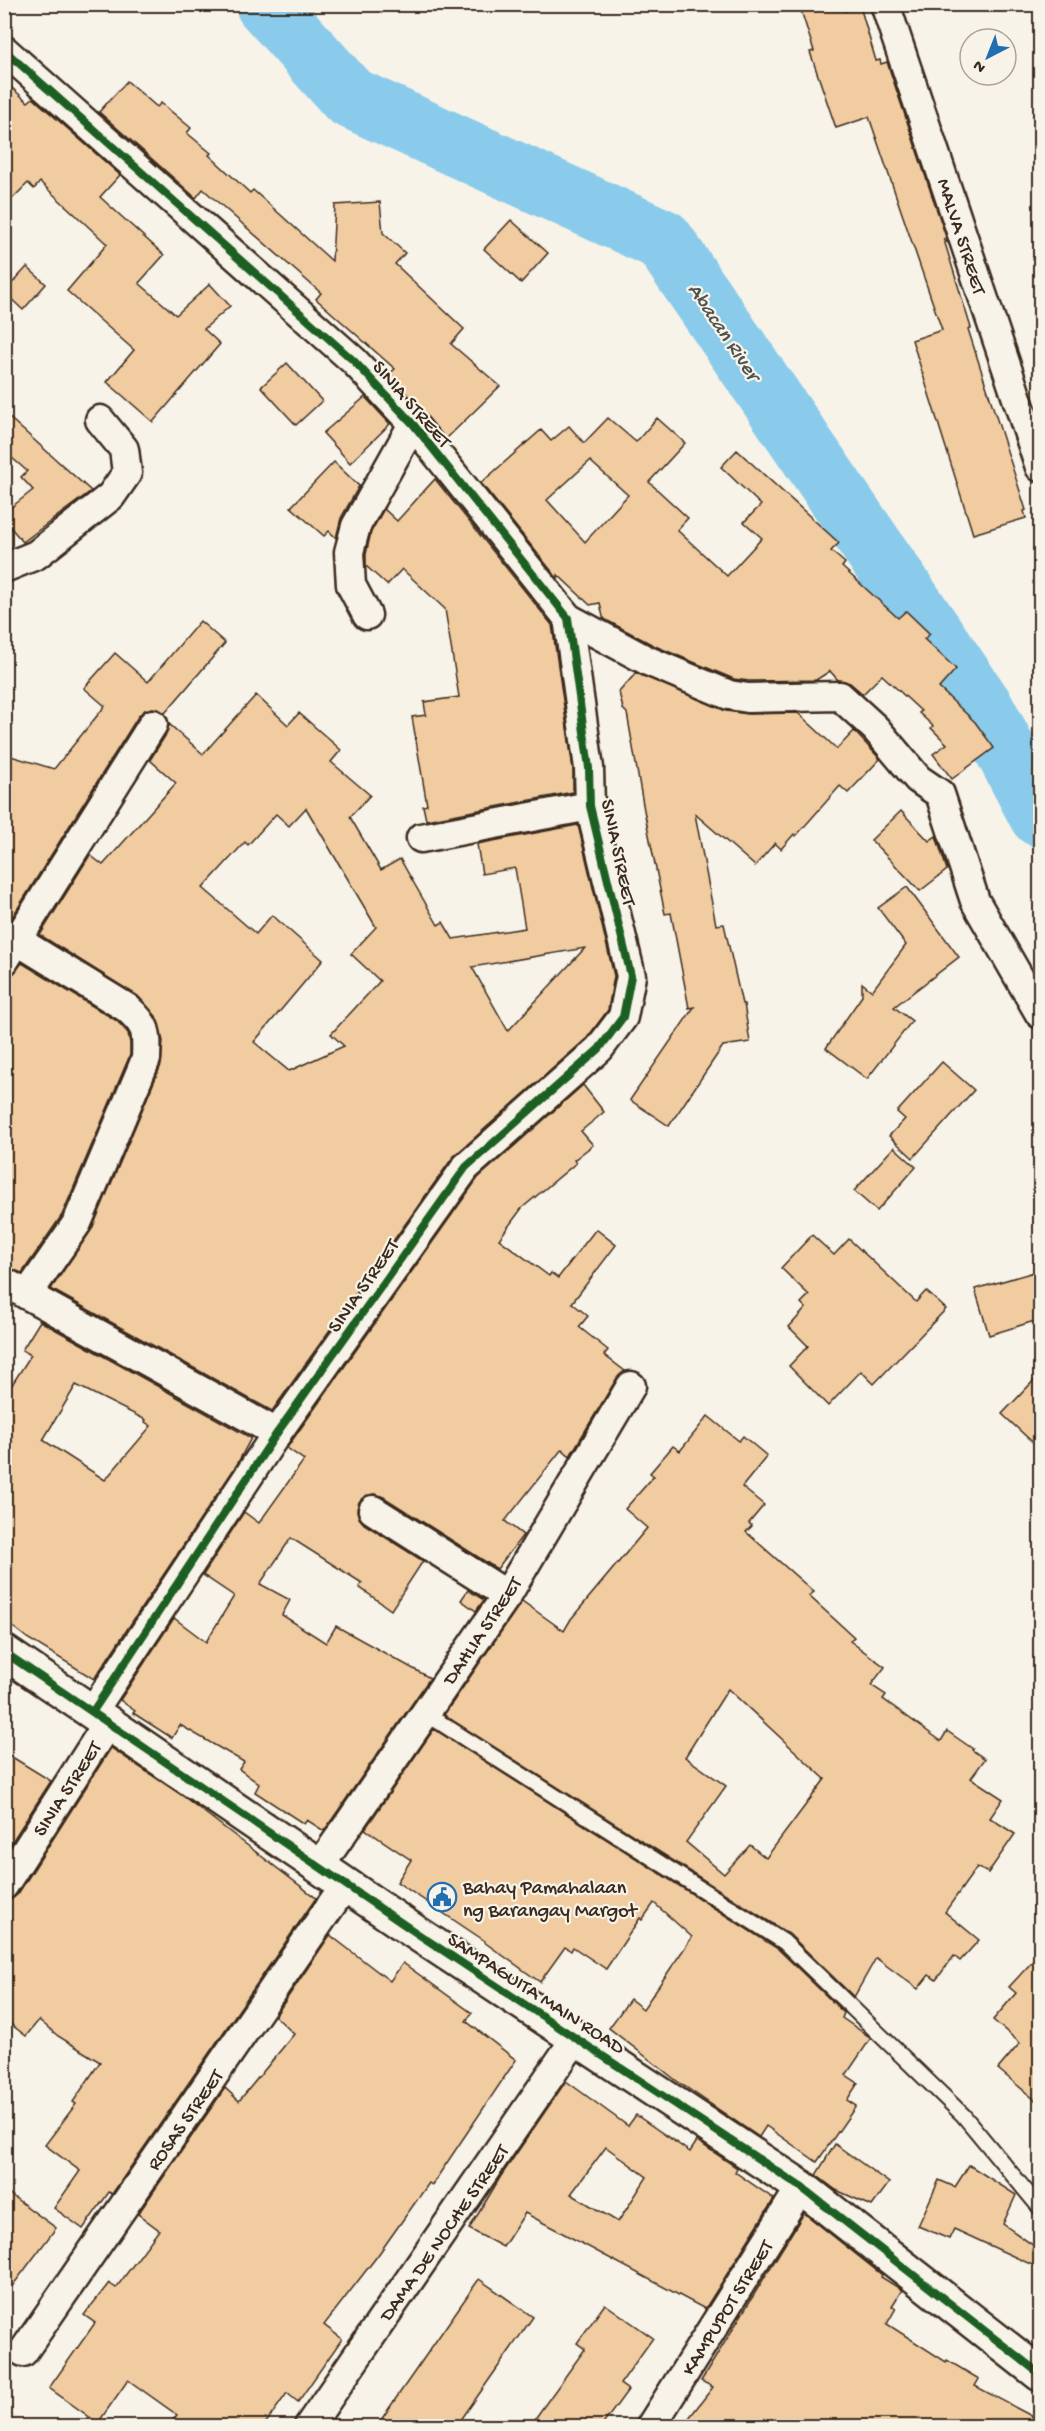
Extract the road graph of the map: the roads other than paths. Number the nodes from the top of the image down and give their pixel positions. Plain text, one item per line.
1 (885, 4) edge
2 (4, 50) edge
3 (1033, 413) edge
4 (100, 420) dead end
5 (413, 424) junction
6 (1041, 467) edge
7 (4, 568) edge
8 (367, 615) dead end
9 (568, 618) junction
10 (153, 724) dead end
11 (590, 806) junction
12 (421, 838) dead end
13 (11, 951) edge
14 (1041, 1014) edge
15 (16, 1288) edge
16 (631, 1386) dead end
17 (277, 1433) junction
18 (373, 1510) dead end
19 (507, 1595) junction
20 (4, 1652) edge
21 (425, 1713) junction
22 (101, 1716) junction
23 (332, 1876) junction
24 (4, 1885) edge
25 (576, 2038) junction
26 (801, 2187) junction
27 (1041, 2208) edge
28 (23, 2352) dead end
29 (1041, 2374) edge
30 (309, 2427) edge
31 (651, 2427) edge

1 - 3 street, MALVA STREET
2 - 5 street, SINIA STREET
3 - 6 street, MALVA STREET
4 - 7 street
5 - 8 street
5 - 9 street, SINIA STREET
9 - 11 street, SINIA STREET
9 - 14 street
10 - 13 street
11 - 12 street
11 - 17 street, SINIA STREET
13 - 15 street
15 - 17 street
16 - 19 street, DAHLIA STREET
17 - 22 street, SINIA STREET
18 - 19 street
19 - 21 street, DAHLIA STREET
20 - 22 street, SAMPAGUITA MAIN ROAD
21 - 23 street, DAHLIA STREET
21 - 27 lane
22 - 23 street, SAMPAGUITA MAIN ROAD
22 - 24 street, SINIA STREET
23 - 25 street, SAMPAGUITA MAIN ROAD
23 - 28 street, ROSAS STREET
25 - 26 street, SAMPAGUITA MAIN ROAD
25 - 30 street, DAMA DE NOCHE STREET
26 - 29 street, SAMPAGUITA MAIN ROAD
26 - 31 street, KAMPUPOT STREET

